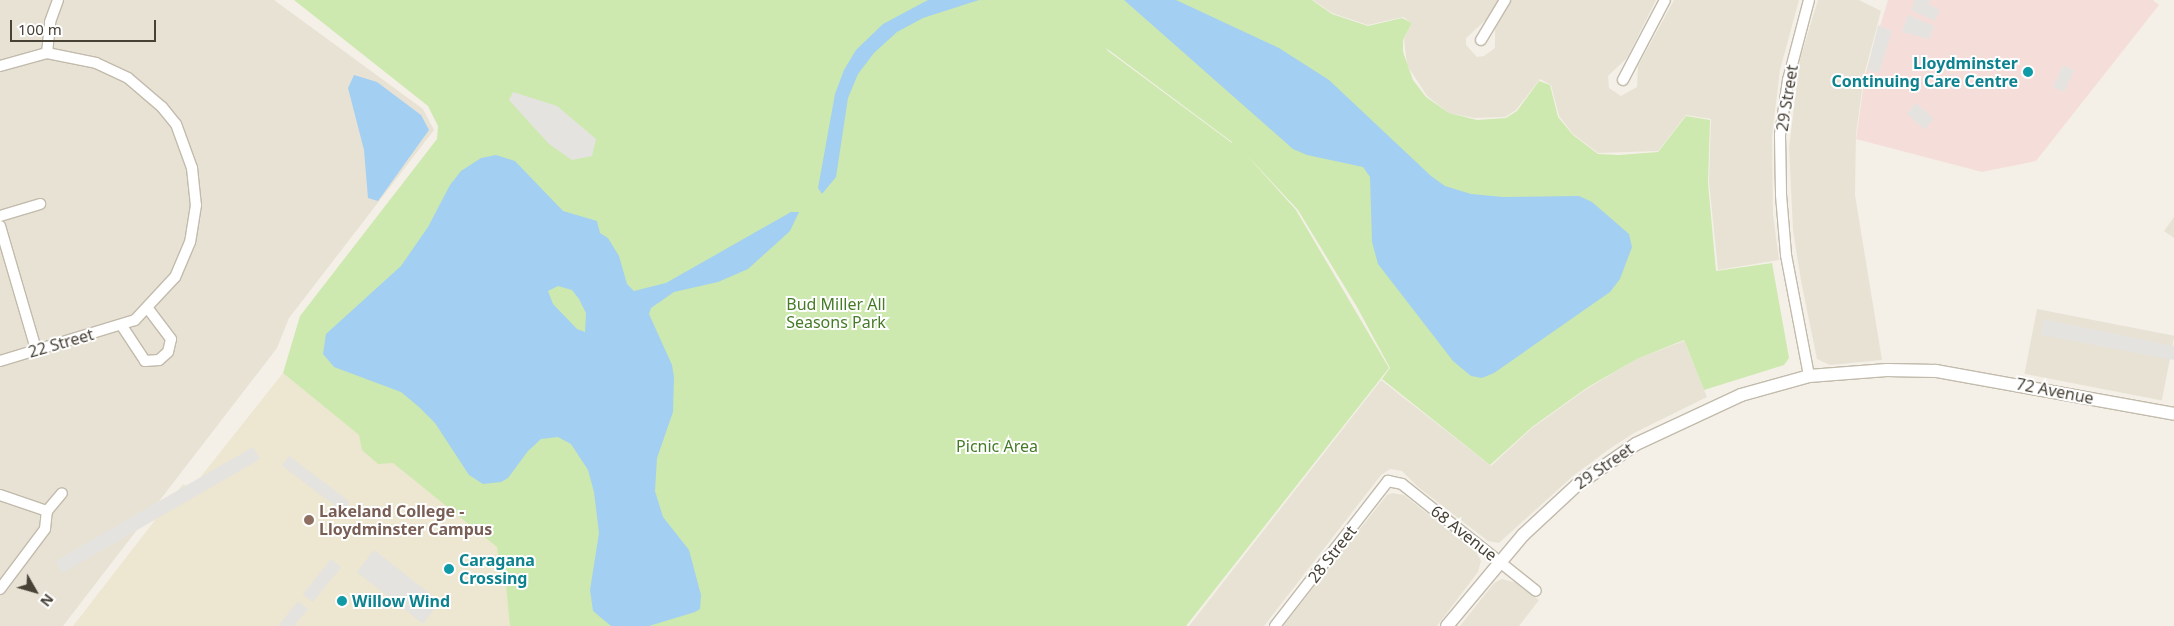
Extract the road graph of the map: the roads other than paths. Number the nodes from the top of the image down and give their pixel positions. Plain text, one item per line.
1 (58, 0) edge
2 (1505, 0) edge
3 (1665, 0) edge
4 (1808, 0) edge
5 (1481, 40) dead end
6 (47, 53) junction
7 (0, 66) edge
8 (1623, 80) dead end
9 (40, 204) dead end
10 (0, 216) edge
11 (0, 226) edge
12 (148, 309) junction
13 (122, 326) junction
14 (36, 349) junction
15 (0, 362) edge
16 (1936, 371) joint
17 (1809, 376) junction
18 (2174, 414) edge
19 (1388, 481) joint
20 (62, 493) dead end
21 (0, 495) edge
22 (47, 511) junction
23 (1499, 561) junction
24 (0, 590) edge
25 (1536, 590) dead end
26 (1275, 626) edge
27 (1447, 626) edge

1 - 6 street
2 - 5 street
3 - 8 street
4 - 17 street, 29 Street
6 - 7 street
6 - 12 street, 22 Street
9 - 10 street
11 - 14 street
12 - 13 street, 22 Street
12 - 13 street
13 - 14 street, 22 Street
14 - 15 street, 22 Street
16 - 17 street, 29 Street
16 - 18 street, 72 Avenue
17 - 23 street, 29 Street
19 - 23 street, 68 Avenue
19 - 26 street, 28 Street
20 - 22 street
21 - 22 street
22 - 24 street
23 - 25 street, 68 Avenue
23 - 27 street, 29 Street

